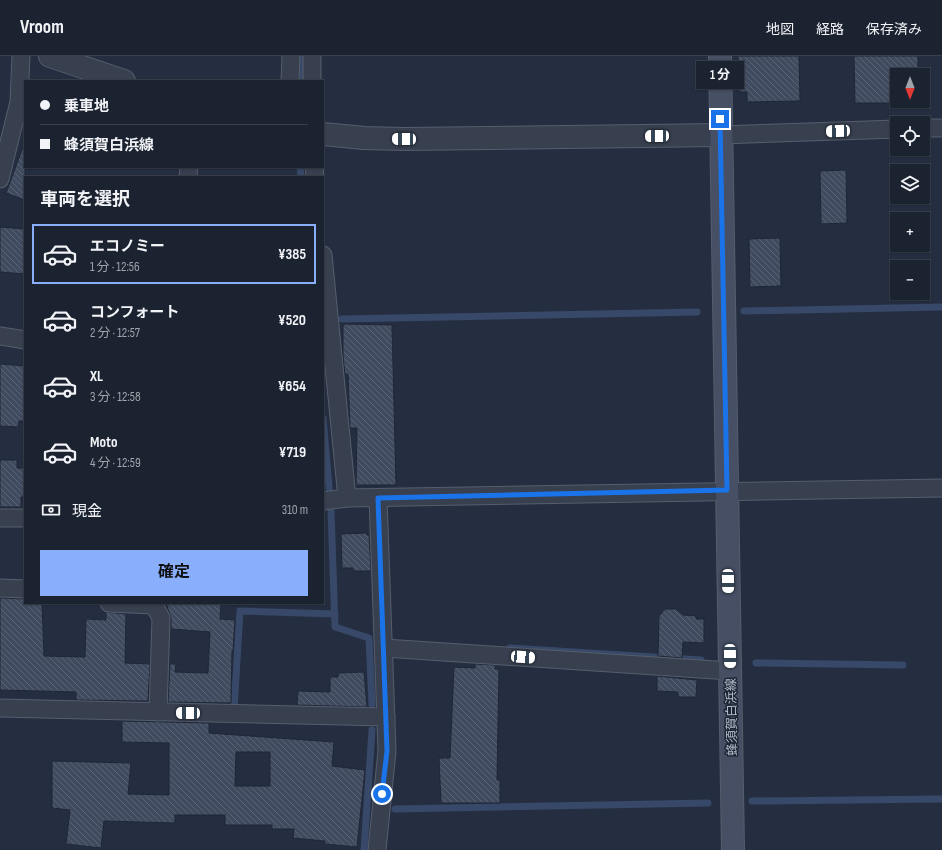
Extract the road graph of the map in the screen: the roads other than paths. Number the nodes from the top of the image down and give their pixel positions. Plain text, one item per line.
1 (21, 56) edge
2 (50, 56) edge
3 (291, 56) edge
4 (312, 56) edge
5 (720, 56) edge
6 (121, 80) edge
7 (290, 80) edge
8 (312, 80) edge
9 (930, 128) edge
10 (942, 128) edge
11 (890, 129) edge
12 (324, 134) edge
13 (720, 135) junction
14 (0, 179) edge
15 (324, 277) edge
16 (0, 336) edge
17 (24, 340) edge
18 (942, 488) edge
19 (727, 490) junction
20 (378, 498) junction
21 (334, 500) edge
22 (0, 518) edge
23 (24, 518) edge
24 (0, 588) edge
25 (24, 589) edge
26 (154, 604) edge
27 (384, 648) junction
28 (730, 671) junction
29 (0, 708) edge
30 (158, 712) junction
31 (386, 717) junction
32 (377, 850) edge
33 (733, 850) edge

1 - 14 street
2 - 6 street
3 - 7 street
4 - 8 street
5 - 13 main road, 蜂須賀白浜線
9 - 10 street
11 - 13 street
12 - 13 street
13 - 19 main road, 蜂須賀白浜線
15 - 21 street
16 - 17 street
18 - 19 street
19 - 20 street
19 - 28 main road, 蜂須賀白浜線
20 - 21 street
20 - 27 street
22 - 23 street
24 - 25 street
26 - 30 street
27 - 28 street
27 - 31 street
28 - 33 main road, 蜂須賀白浜線
29 - 30 street
30 - 31 street
31 - 32 street

